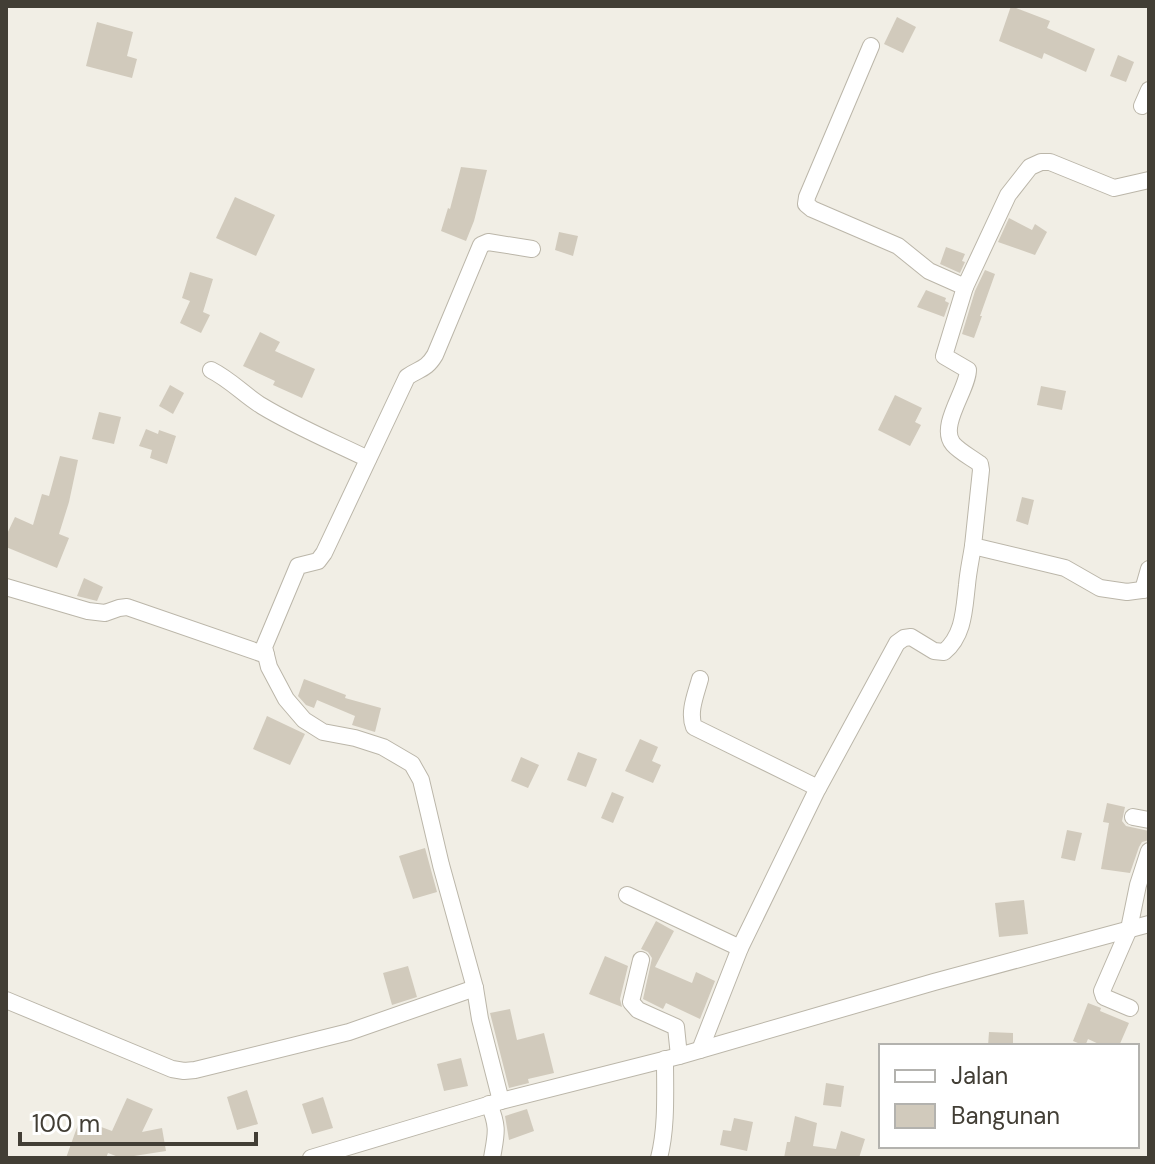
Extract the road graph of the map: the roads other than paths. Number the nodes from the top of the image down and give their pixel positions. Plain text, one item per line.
1 (871, 46) dead end
2 (1149, 180) edge
3 (532, 249) dead end
4 (965, 287) junction
5 (211, 370) dead end
6 (368, 459) junction
7 (973, 546) junction
8 (1149, 569) edge
9 (6, 587) edge
10 (1146, 590) edge
11 (266, 655) junction
12 (700, 679) dead end
13 (818, 788) junction
14 (1149, 851) edge
15 (627, 895) dead end
16 (1149, 924) edge
17 (1129, 929) junction
18 (740, 948) junction
19 (641, 960) dead end
20 (475, 988) junction
21 (6, 1000) edge
22 (1130, 1008) dead end
23 (700, 1050) junction
24 (672, 1058) junction
25 (495, 1102) junction
26 (311, 1158) edge
27 (492, 1158) edge
28 (659, 1158) edge

1 - 4 street
2 - 4 street
3 - 6 street
4 - 7 street
5 - 6 street
6 - 11 street
7 - 10 street
7 - 13 street
8 - 10 street
9 - 11 street
11 - 20 street
12 - 13 street
13 - 18 street
14 - 17 street
15 - 18 street
16 - 17 street
17 - 22 street
17 - 23 street
18 - 23 street
19 - 24 street
20 - 21 street
20 - 25 street
23 - 24 street
24 - 25 street
24 - 28 street
25 - 26 street
25 - 27 street

